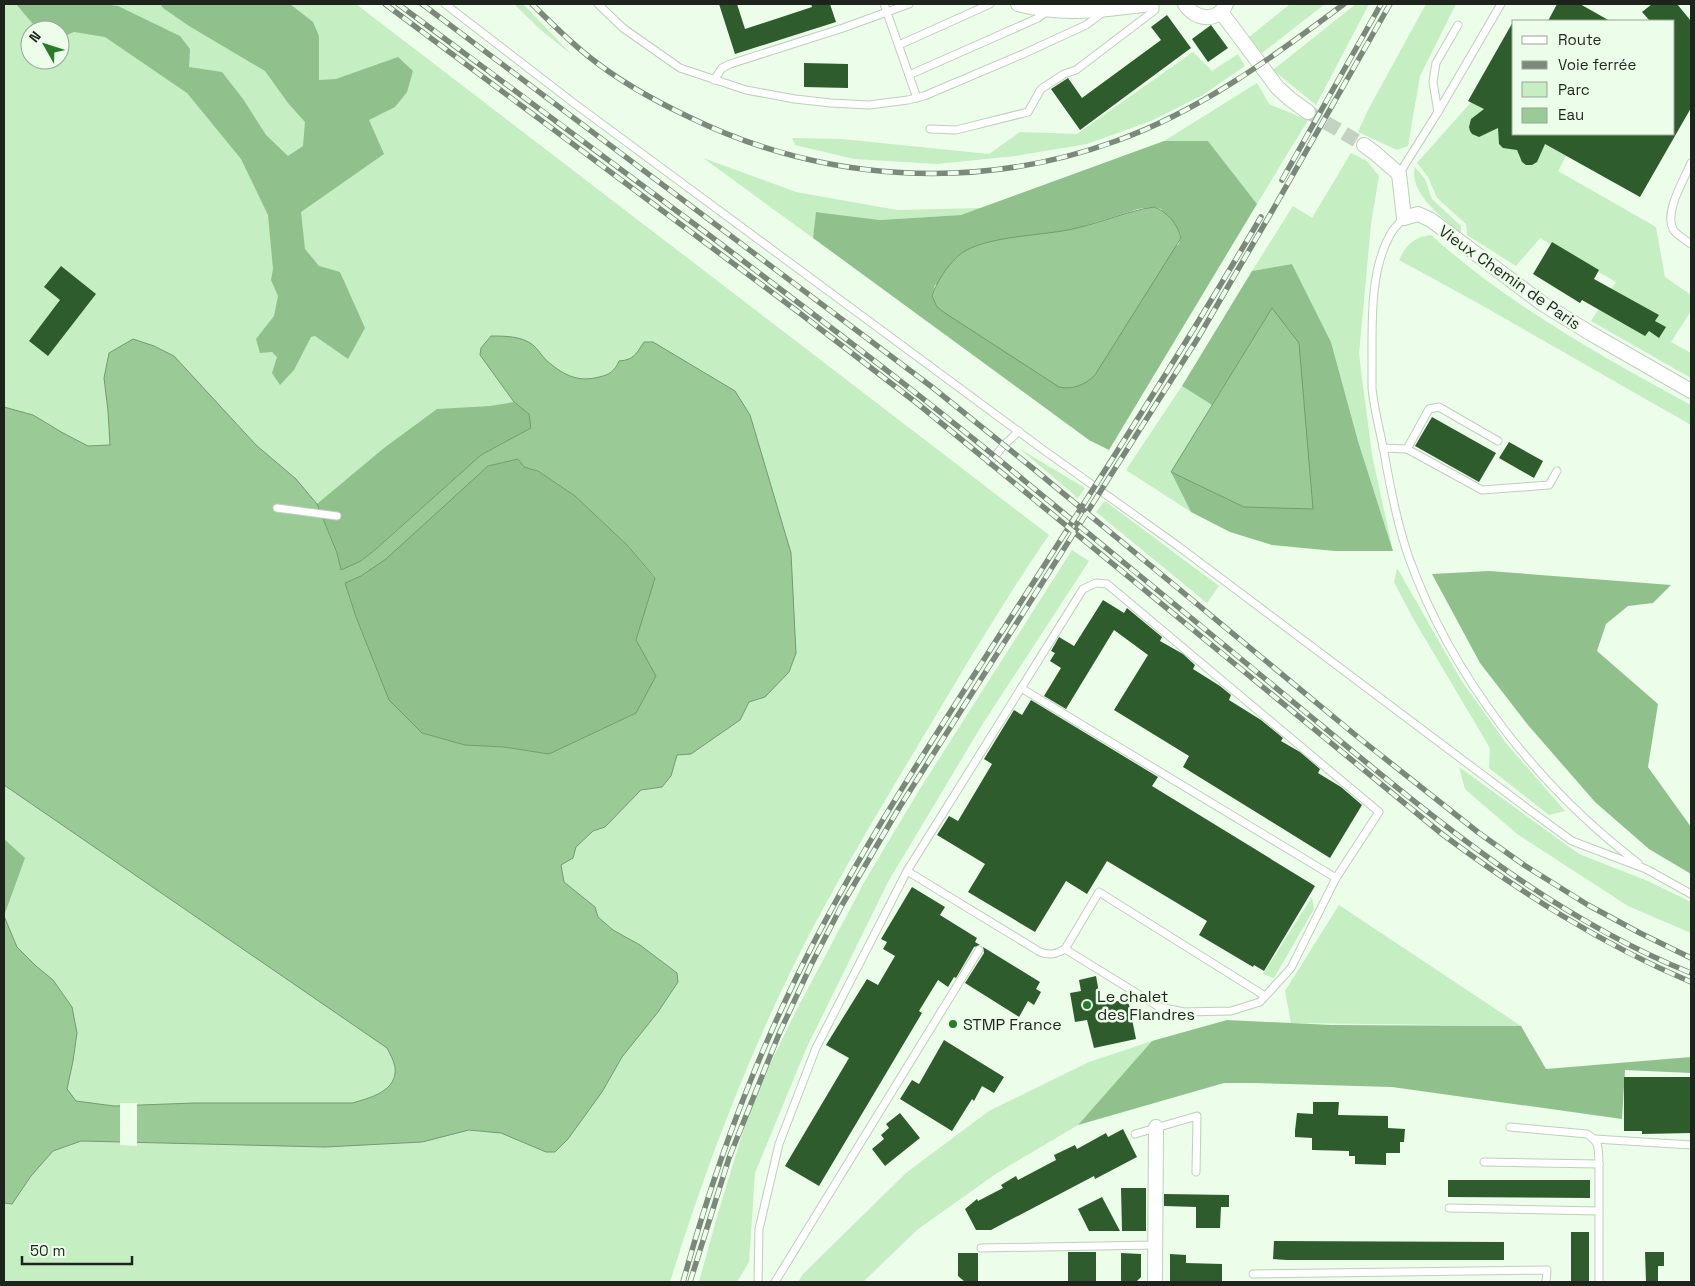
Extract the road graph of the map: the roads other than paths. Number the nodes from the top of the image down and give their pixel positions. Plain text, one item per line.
1 (445, 4) edge
2 (598, 4) edge
3 (884, 4) edge
4 (909, 4) edge
5 (990, 4) edge
6 (1018, 4) edge
7 (1149, 4) edge
8 (1155, 4) edge
9 (1185, 4) edge
10 (1501, 4) edge
11 (1224, 8) edge
12 (1108, 9) junction
13 (1050, 10) junction
14 (887, 13) junction
15 (1458, 25) dead end
16 (899, 45) junction
17 (909, 75) junction
18 (714, 80) junction
19 (917, 98) junction
20 (1308, 112) tunnel mouth
21 (1438, 112) junction
22 (930, 129) dead end
23 (1364, 145) tunnel mouth
24 (1691, 163) edge
25 (1399, 174) junction
26 (1404, 218) junction
27 (1691, 244) edge
28 (1691, 391) edge
29 (1019, 431) junction
30 (1498, 441) dead end
31 (1383, 448) junction
32 (1406, 449) junction
33 (990, 462) dead end
34 (1558, 472) dead end
35 (277, 508) dead end
36 (337, 516) dead end
37 (1021, 688) junction
38 (907, 870) junction
39 (1646, 870) junction
40 (1336, 878) junction
41 (1691, 894) edge
42 (1065, 948) junction
43 (978, 950) dead end
44 (1265, 996) junction
45 (1156, 1127) junction
46 (1510, 1127) dead end
47 (1135, 1134) dead end
48 (1595, 1139) junction
49 (1691, 1145) edge
50 (1484, 1162) dead end
51 (1599, 1164) junction
52 (1196, 1172) dead end
53 (1449, 1208) dead end
54 (1599, 1211) junction
55 (1155, 1245) junction
56 (982, 1248) dead end
57 (1253, 1274) dead end
58 (758, 1282) edge
59 (775, 1282) edge
60 (1155, 1282) edge
61 (1546, 1282) edge
62 (1599, 1282) edge

1 - 29 lane
2 - 18 lane
3 - 14 lane
4 - 14 lane
5 - 16 lane
6 - 13 street
7 - 12 street
8 - 22 lane
9 - 11 street
10 - 21 lane
11 - 20 street
12 - 13 street
12 - 19 lane
13 - 17 lane
14 - 16 lane
14 - 18 lane
15 - 21 lane
16 - 17 lane
17 - 19 lane
18 - 19 lane
21 - 25 lane
23 - 25 street
24 - 27 lane
25 - 26 street
26 - 28 street, Vieux Chemin de Paris
26 - 31 lane
29 - 33 lane
29 - 39 lane
30 - 32 lane
31 - 32 lane
31 - 39 lane
32 - 34 lane
35 - 36 lane
37 - 38 lane
37 - 40 lane
37 - 40 lane
38 - 42 lane
38 - 58 lane
39 - 41 lane
40 - 44 lane
42 - 44 lane
42 - 44 lane
43 - 59 lane
45 - 47 lane
45 - 52 lane
45 - 55 street
46 - 48 lane
48 - 49 lane
48 - 51 lane
50 - 51 lane
51 - 54 lane
53 - 54 lane
54 - 62 lane
55 - 56 lane
55 - 60 street
57 - 61 lane

